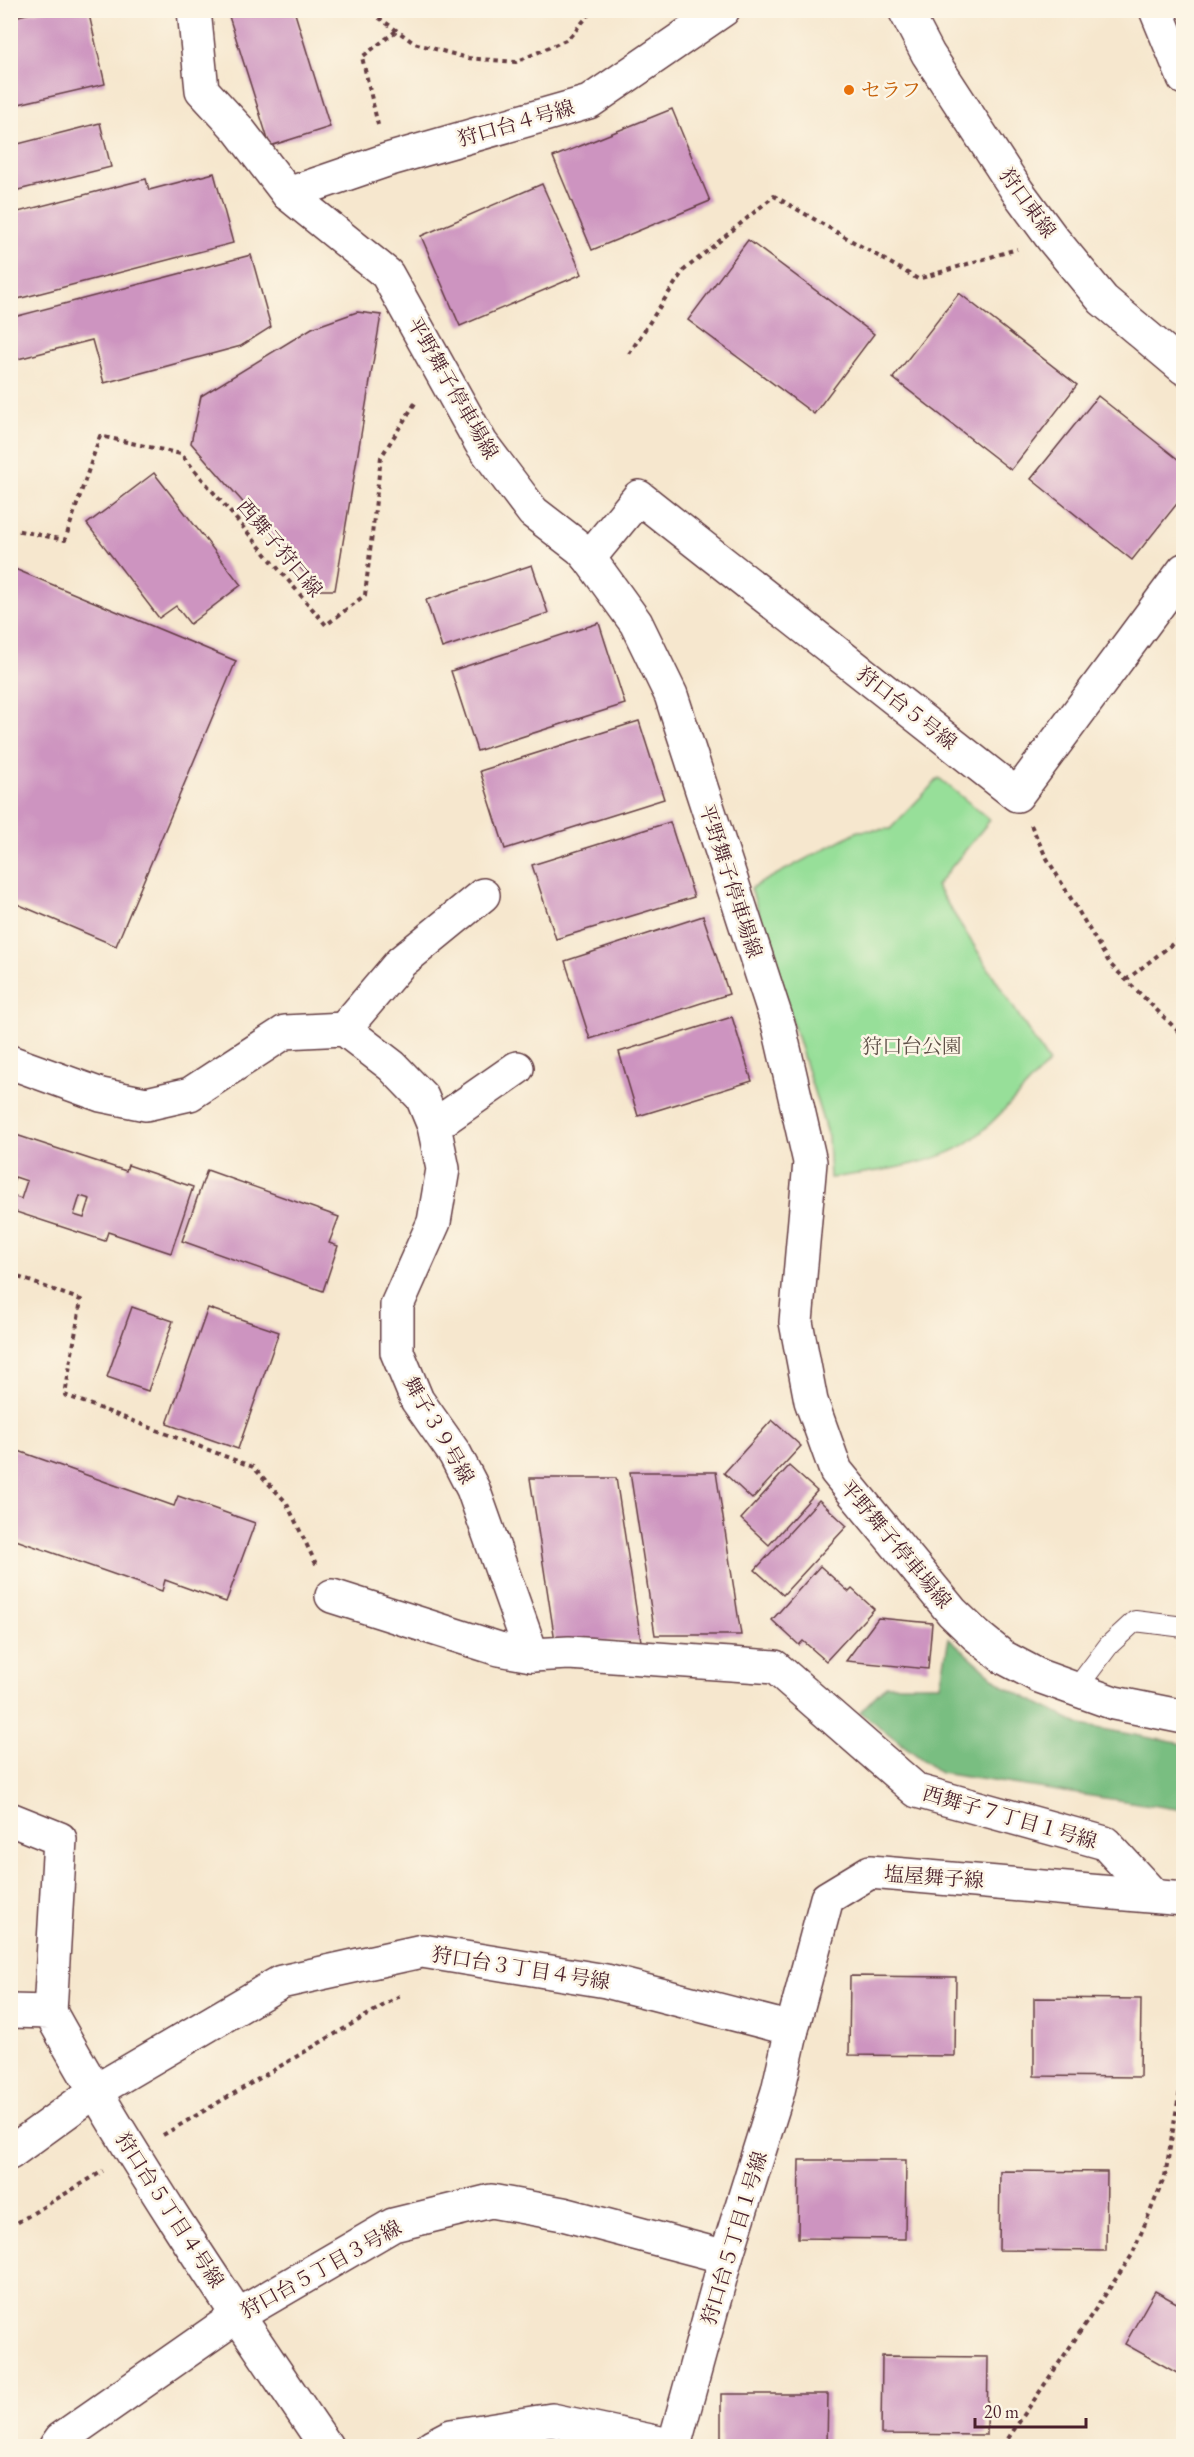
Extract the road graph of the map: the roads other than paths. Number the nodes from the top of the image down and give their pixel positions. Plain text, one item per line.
1 (194, 10) edge
2 (723, 10) edge
3 (905, 10) edge
4 (1156, 10) edge
5 (1184, 78) edge
6 (288, 194) junction
7 (1184, 368) edge
8 (589, 558) junction
9 (1184, 570) edge
10 (483, 895) dead end
11 (344, 1029) junction
12 (10, 1062) edge
13 (517, 1068) dead end
14 (434, 1126) junction
15 (332, 1596) road end
16 (1184, 1626) edge
17 (532, 1655) junction
18 (1076, 1689) junction
19 (1184, 1716) edge
20 (10, 1819) edge
21 (1168, 1897) edge
22 (10, 2011) edge
23 (50, 2012) junction
24 (792, 2029) junction
25 (94, 2092) junction
26 (10, 2153) edge
27 (726, 2257) junction
28 (237, 2316) junction
29 (56, 2446) edge
30 (326, 2446) edge
31 (432, 2446) edge
32 (674, 2446) edge

1 - 6 street, 平野舞子停車場線
2 - 6 street, 狩口台４号線
3 - 7 street, 狩口東線
4 - 5 street
6 - 8 street, 平野舞子停車場線
8 - 9 street, 狩口台５号線
8 - 18 street, 平野舞子停車場線
10 - 11 street
11 - 12 street
11 - 14 street, 舞子３９号線
13 - 14 street
14 - 17 street, 舞子３９号線
15 - 17 street, 西舞子７丁目１号線
16 - 18 lane
17 - 21 street, 西舞子７丁目１号線
18 - 19 street, 平野舞子停車場線
20 - 23 street
21 - 24 street, 塩屋舞子線
22 - 23 street
23 - 25 street, 狩口台５丁目４号線
24 - 25 street, 狩口台３丁目４号線
24 - 27 street, 狩口台５丁目１号線
25 - 26 street, 狩口台３丁目４号線
25 - 28 street, 狩口台５丁目４号線
27 - 28 street, 狩口台５丁目３号線
27 - 32 street, 狩口台５丁目１号線
28 - 29 street, 狩口台５丁目３号線
28 - 30 street, 狩口台５丁目４号線
31 - 32 street

